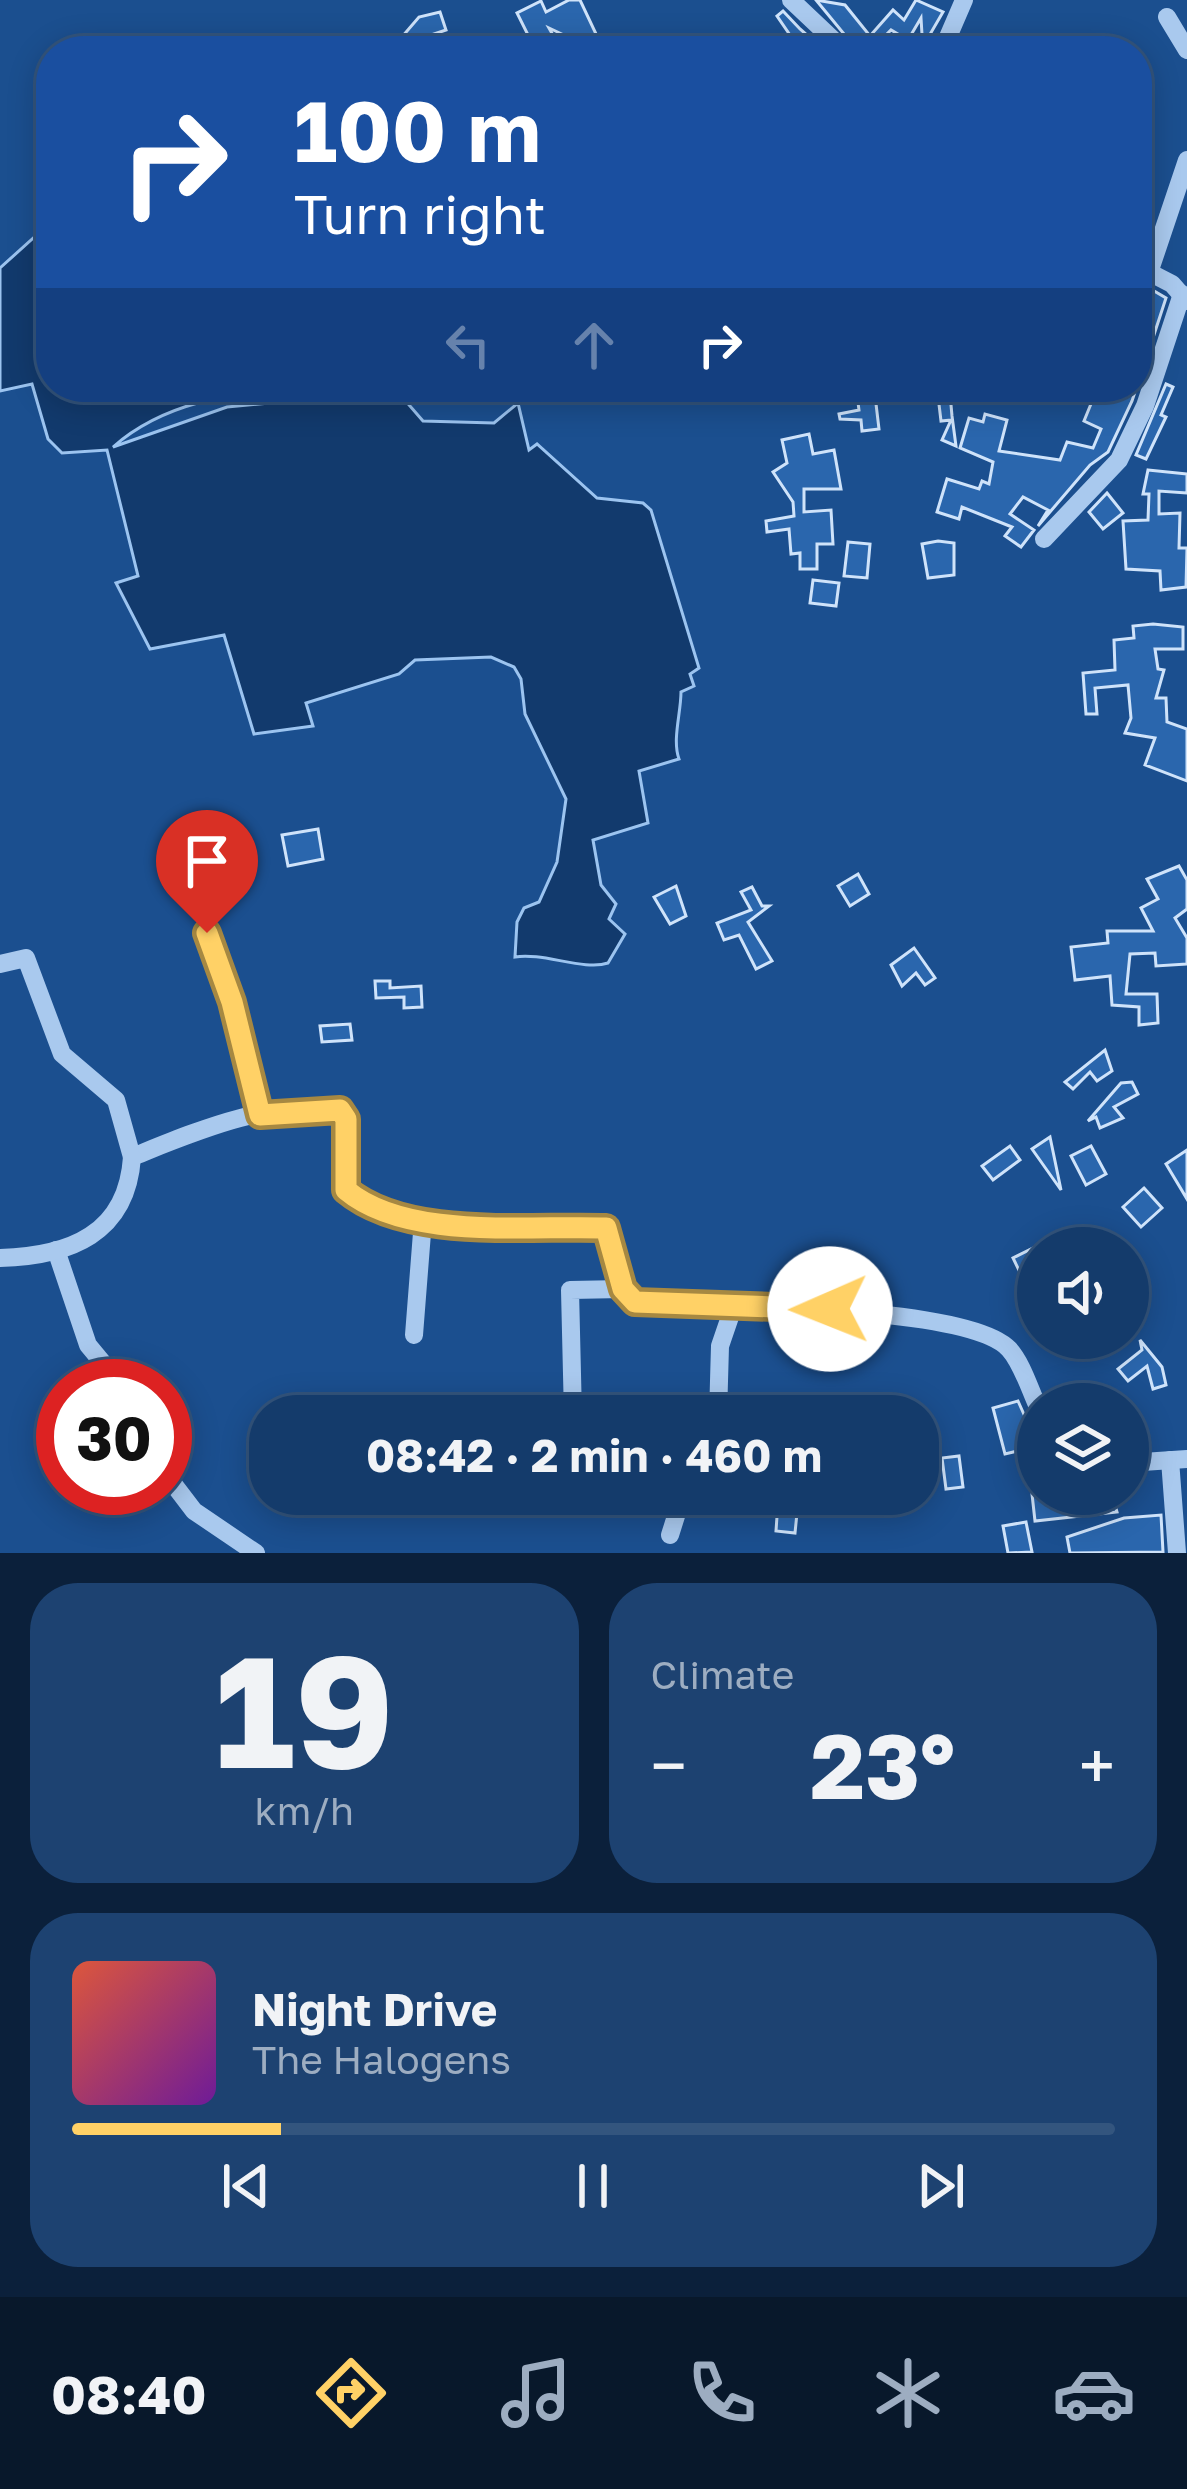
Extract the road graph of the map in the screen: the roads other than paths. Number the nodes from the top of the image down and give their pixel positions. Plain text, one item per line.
1 (791, 0) edge
2 (964, 0) edge
3 (1167, 17) dead end
4 (828, 36) edge
5 (948, 36) edge
6 (1187, 50) edge
7 (1187, 160) edge
8 (1152, 246) edge
9 (1152, 275) edge
10 (1184, 298) edge
11 (1152, 384) edge
12 (1145, 402) edge
13 (1044, 539) dead end
14 (207, 933) dead end
15 (0, 964) edge
16 (260, 1115) junction
17 (132, 1157) junction
18 (423, 1220) junction
19 (56, 1250) junction
20 (0, 1258) edge
21 (623, 1289) junction
22 (733, 1308) junction
23 (414, 1335) dead end
24 (100, 1359) edge
25 (1027, 1383) edge
26 (572, 1395) edge
27 (718, 1395) edge
28 (1178, 1460) edge
29 (192, 1508) edge
30 (676, 1515) edge
31 (670, 1534) dead end
32 (256, 1553) edge
33 (1177, 1553) edge

1 - 4 street
2 - 5 street
3 - 6 street
7 - 8 street
9 - 10 street
10 - 11 street
12 - 13 street
14 - 16 street
15 - 17 street
16 - 17 street
16 - 18 street
17 - 19 street
18 - 21 street
18 - 23 street
19 - 20 street
19 - 24 street
21 - 22 street
21 - 26 street
22 - 25 street
22 - 27 street
28 - 33 street
29 - 32 street
30 - 31 street

